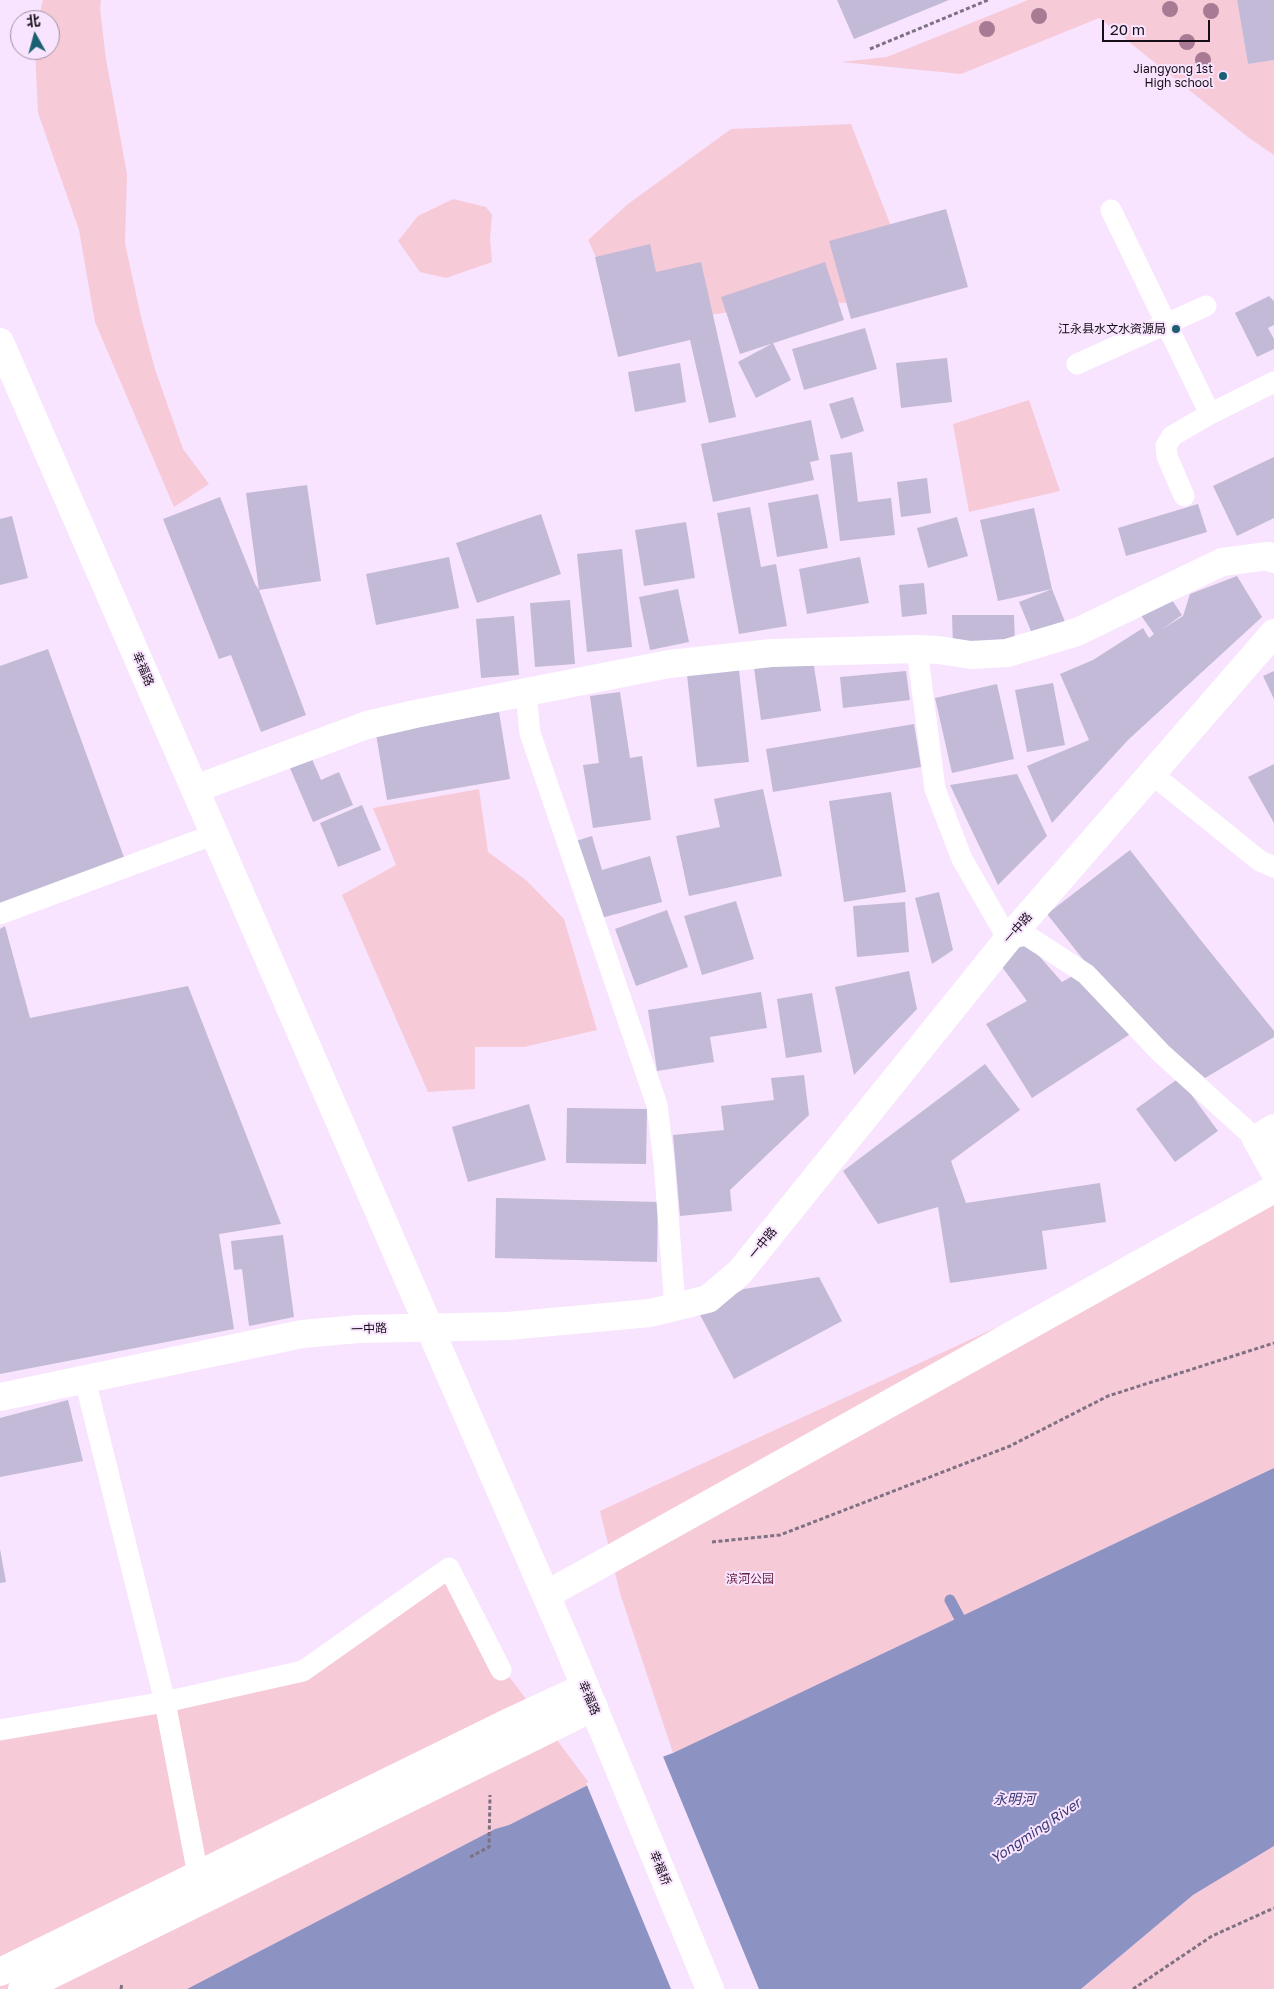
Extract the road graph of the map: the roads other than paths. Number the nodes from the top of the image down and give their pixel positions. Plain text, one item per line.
1 (1111, 210) dead end
2 (1206, 306) dead end
3 (1166, 324) junction
4 (0, 342) edge
5 (1077, 364) dead end
6 (1274, 382) edge
7 (1210, 414) junction
8 (1184, 496) dead end
9 (1274, 559) edge
10 (1274, 633) edge
11 (917, 649) junction
12 (526, 693) junction
13 (1152, 774) junction
14 (195, 789) junction
15 (215, 834) junction
16 (1274, 867) edge
17 (0, 914) edge
18 (1008, 939) junction
19 (1265, 1134) edge
20 (1274, 1171) edge
21 (1274, 1189) edge
22 (675, 1307) junction
23 (430, 1327) junction
24 (85, 1380) junction
25 (0, 1397) edge
26 (546, 1595) junction
27 (501, 1670) dead end
28 (589, 1697) junction
29 (166, 1702) junction
30 (0, 1730) edge
31 (610, 1747) joint
32 (198, 1875) junction
33 (0, 1972) edge
34 (22, 1989) edge
35 (710, 1989) edge

1 - 3 lane
2 - 3 lane
3 - 5 lane
3 - 7 lane
4 - 14 street, 幸福路
6 - 7 lane
7 - 8 lane
9 - 11 street
10 - 13 street, 一中路
11 - 12 street
11 - 18 lane
12 - 14 street
12 - 22 lane
13 - 16 lane
13 - 18 street, 一中路
14 - 15 street, 幸福路
15 - 17 lane
15 - 23 street, 幸福路
18 - 19 lane
18 - 22 street, 一中路
19 - 20 street
21 - 26 street
22 - 23 street, 一中路
23 - 24 street, 一中路
23 - 26 street, 幸福路
24 - 25 street, 一中路
24 - 29 lane
26 - 28 street, 幸福路
27 - 29 lane
28 - 31 street, 幸福路
28 - 32 street
28 - 34 street
29 - 30 lane
29 - 32 lane
31 - 35 street, 幸福桥
32 - 33 street

